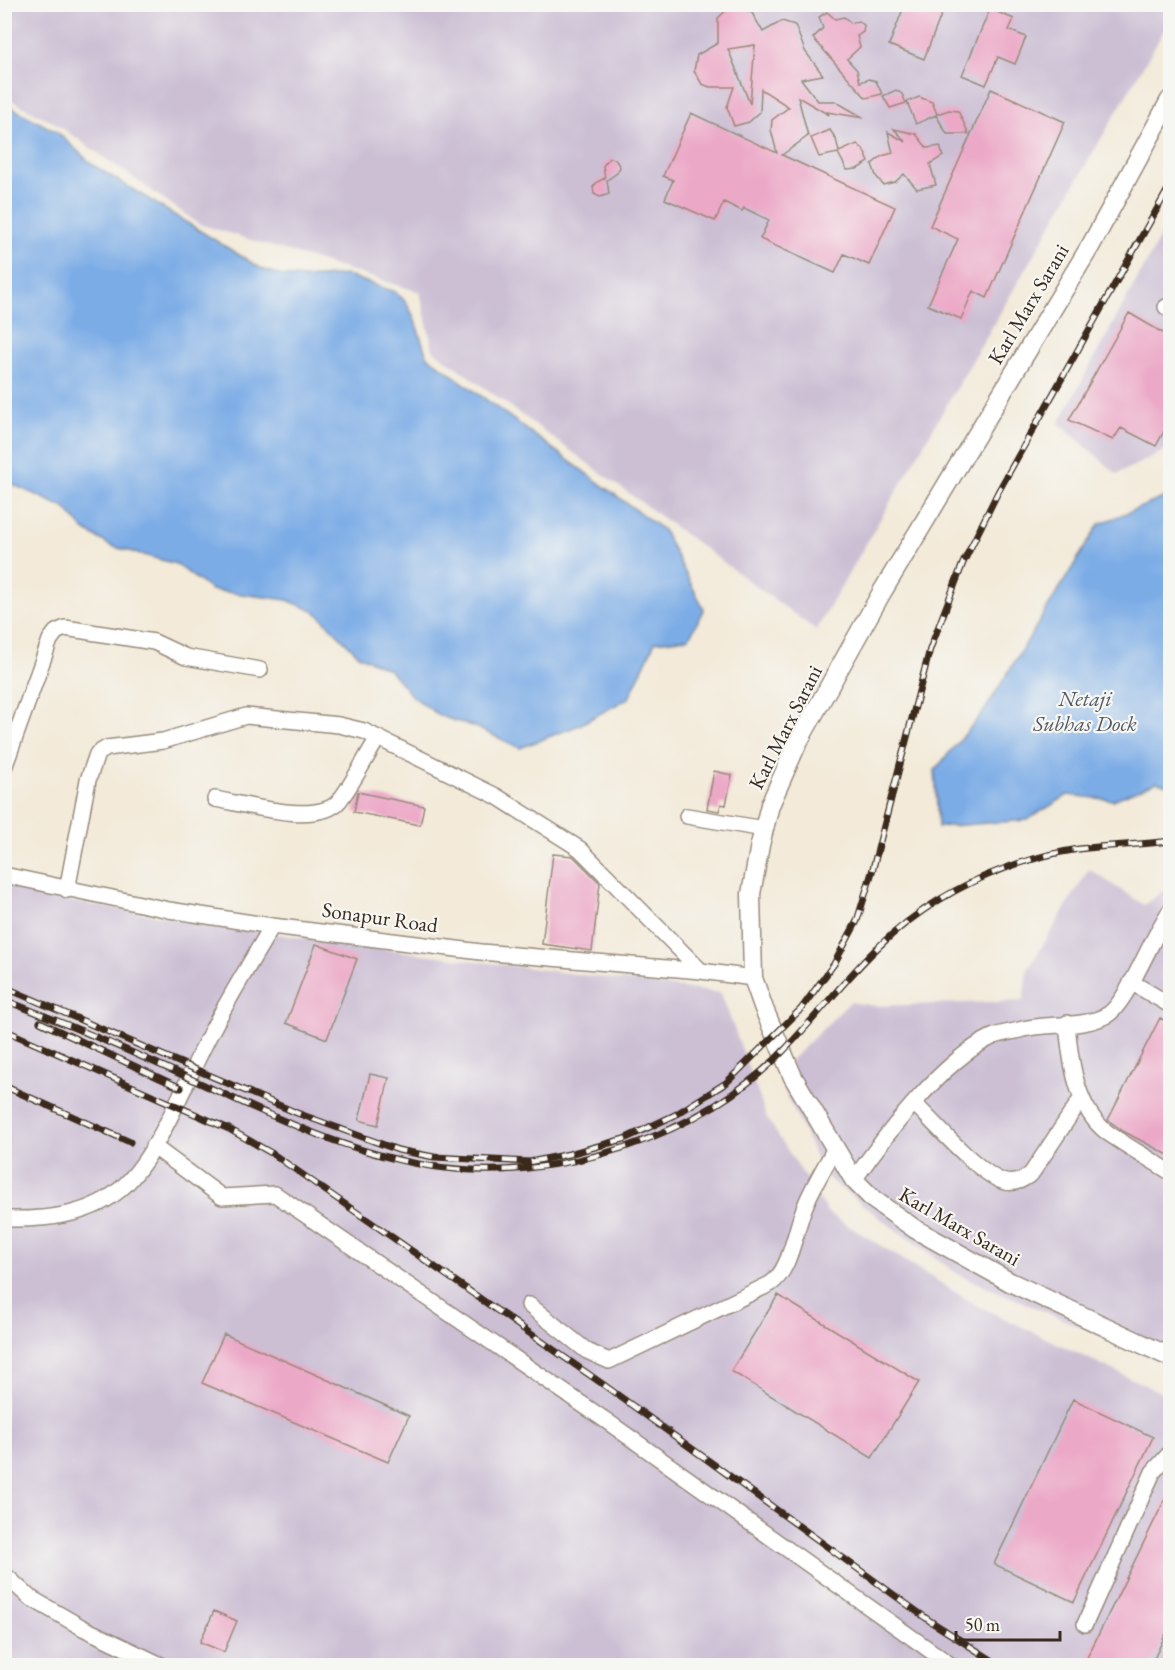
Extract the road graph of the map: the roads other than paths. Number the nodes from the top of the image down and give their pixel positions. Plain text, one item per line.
1 (1170, 100) edge
2 (260, 670) dead end
3 (378, 738) junction
4 (4, 768) edge
5 (215, 799) dead end
6 (687, 816) dead end
7 (764, 829) junction
8 (4, 875) edge
9 (67, 890) junction
10 (1170, 911) edge
11 (272, 926) junction
12 (701, 971) junction
13 (753, 978) junction
14 (1131, 982) junction
15 (1170, 1005) edge
16 (1068, 1023) junction
17 (1082, 1099) junction
18 (915, 1104) junction
19 (153, 1146) junction
20 (835, 1148) junction
21 (1170, 1172) edge
22 (854, 1180) junction
23 (4, 1219) edge
24 (529, 1305) dead end
25 (1170, 1357) edge
26 (1170, 1453) edge
27 (4, 1574) edge
28 (1085, 1624) dead end
29 (163, 1665) edge
30 (952, 1665) edge

1 - 7 main road, Karl Marx Sarani
2 - 4 street
3 - 5 street
3 - 9 street
3 - 12 street
6 - 7 street
7 - 13 main road, Karl Marx Sarani
8 - 9 street, Sonapur Road
9 - 11 street, Sonapur Road
10 - 14 street
11 - 12 street, Sonapur Road
11 - 19 street
12 - 13 street, Sonapur Road
13 - 20 main road, Karl Marx Sarani
14 - 15 street
14 - 16 street
16 - 17 street
16 - 18 street
17 - 18 street
17 - 21 street
18 - 22 street
19 - 23 street
19 - 30 street
20 - 22 main road, Karl Marx Sarani
20 - 24 street
22 - 25 main road, Karl Marx Sarani
26 - 28 street
27 - 29 street

